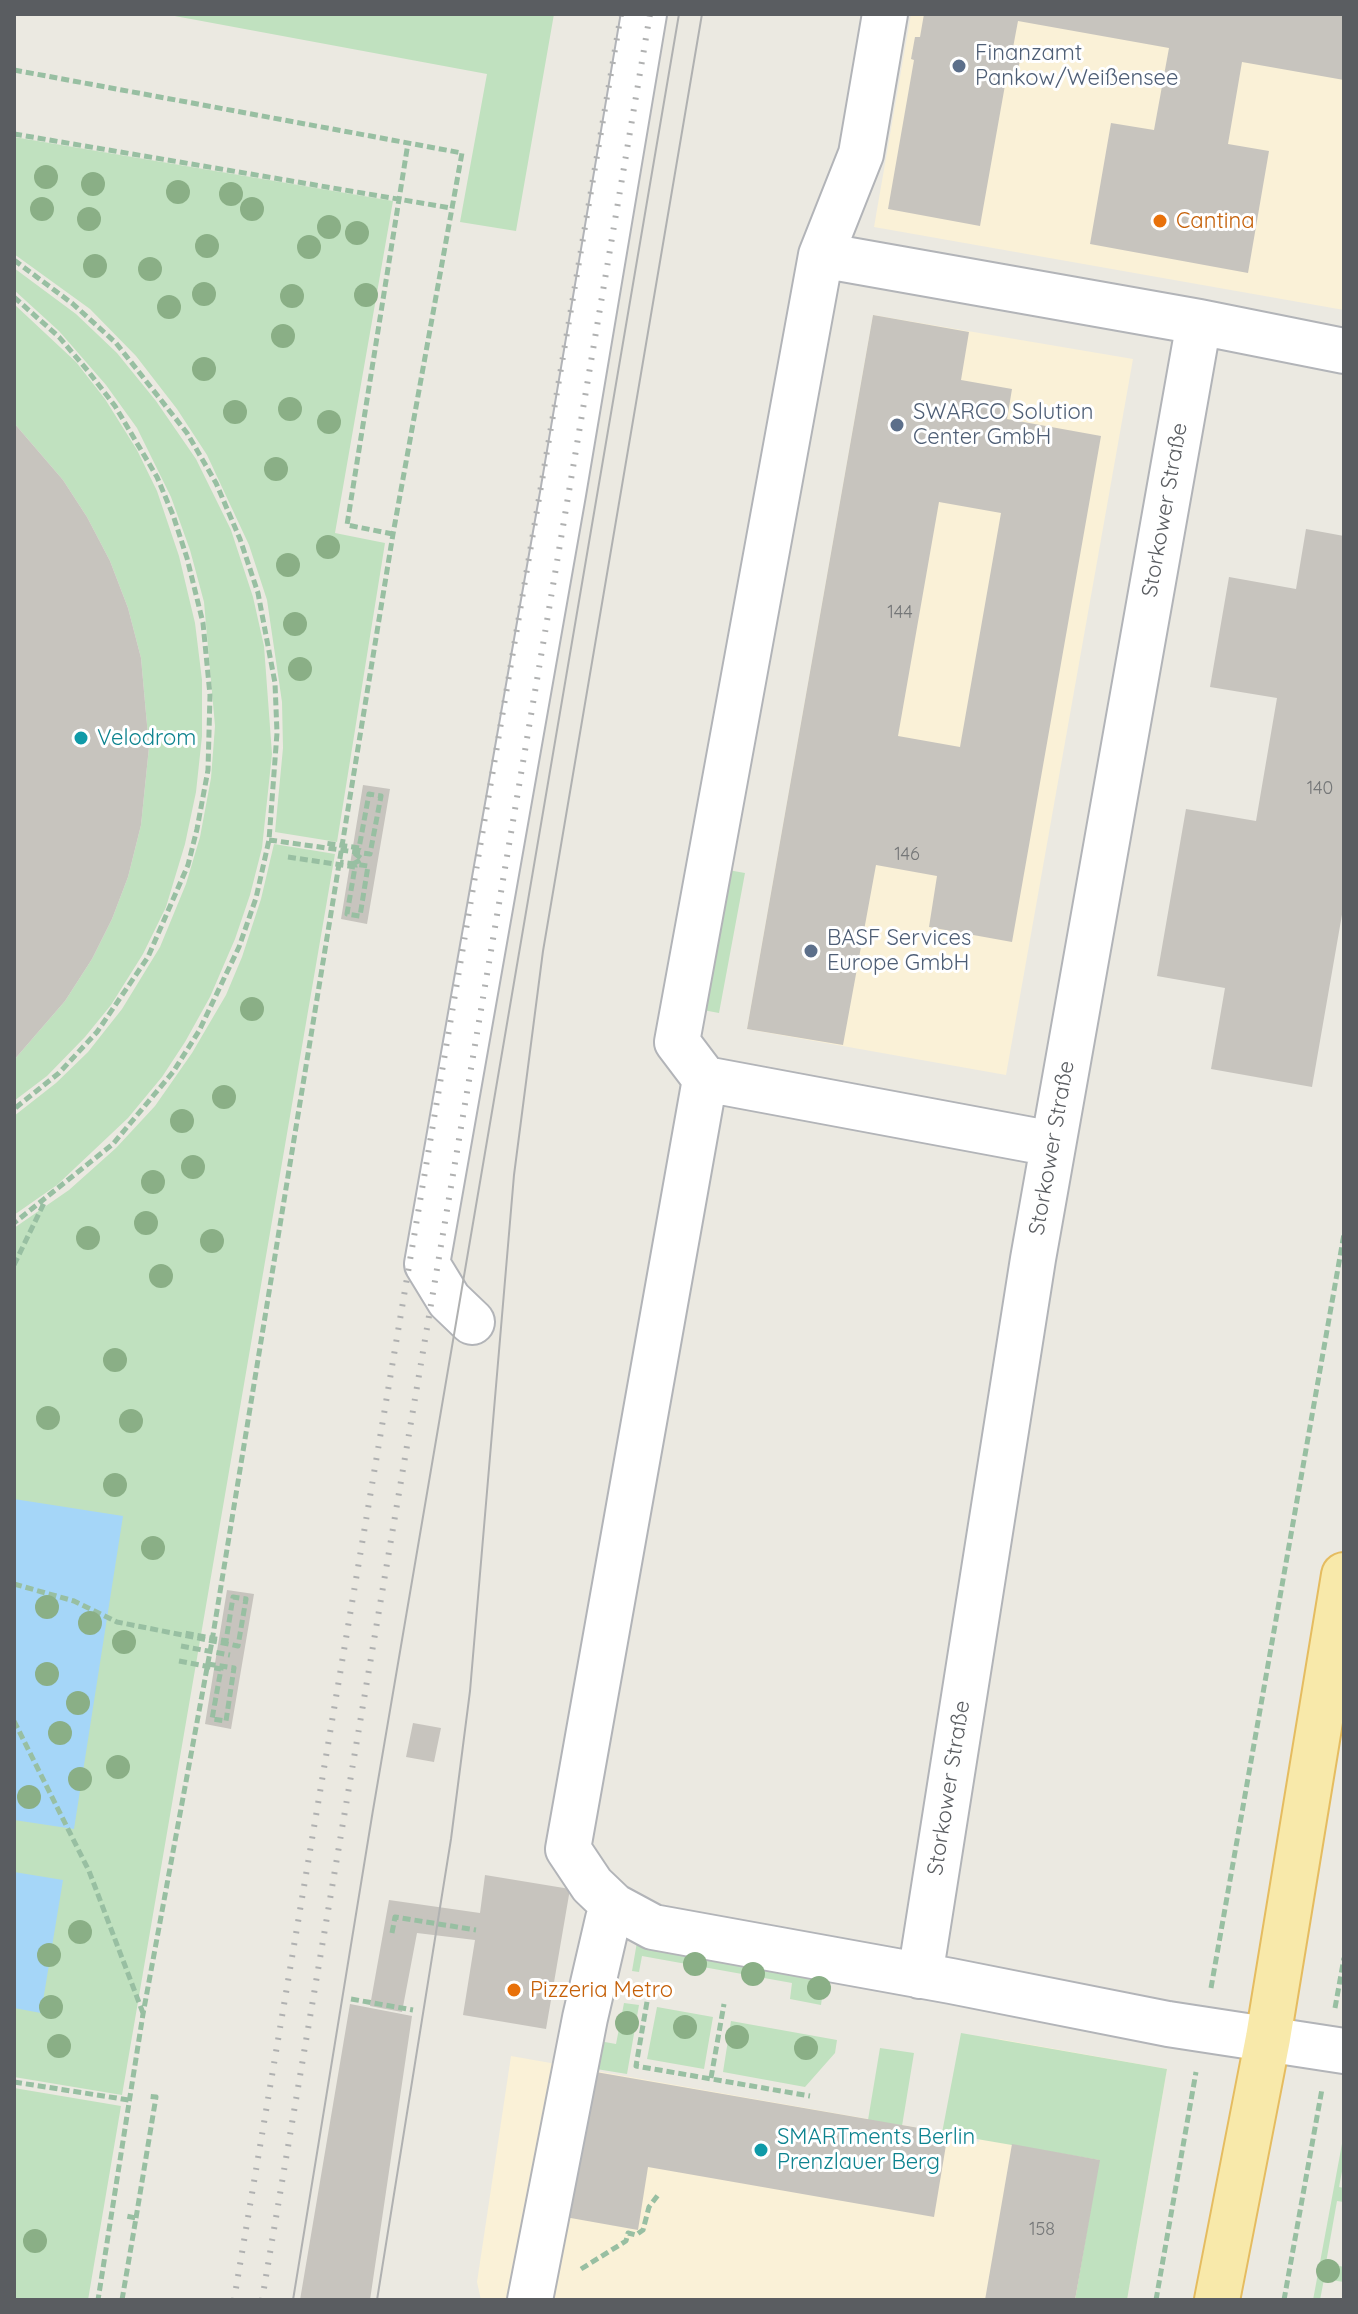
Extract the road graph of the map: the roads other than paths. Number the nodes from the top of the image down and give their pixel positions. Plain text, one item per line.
1 (644, 14) edge
2 (885, 14) edge
3 (821, 255) junction
4 (1199, 322) junction
5 (1344, 351) edge
6 (705, 1079) junction
7 (1053, 1144) junction
8 (472, 1322) dead end
9 (1344, 1575) edge
10 (614, 1906) junction
11 (920, 1976) junction
12 (1268, 2038) junction
13 (1344, 2051) edge
14 (530, 2300) edge
15 (1217, 2300) edge

1 - 8 street
2 - 3 street
3 - 4 street
3 - 6 street
4 - 5 street
4 - 7 street, Storkower Straße
6 - 7 street
6 - 10 street
7 - 11 street, Storkower Straße
9 - 12 main road
10 - 11 street
10 - 14 street
11 - 12 street
12 - 13 street
12 - 15 main road

